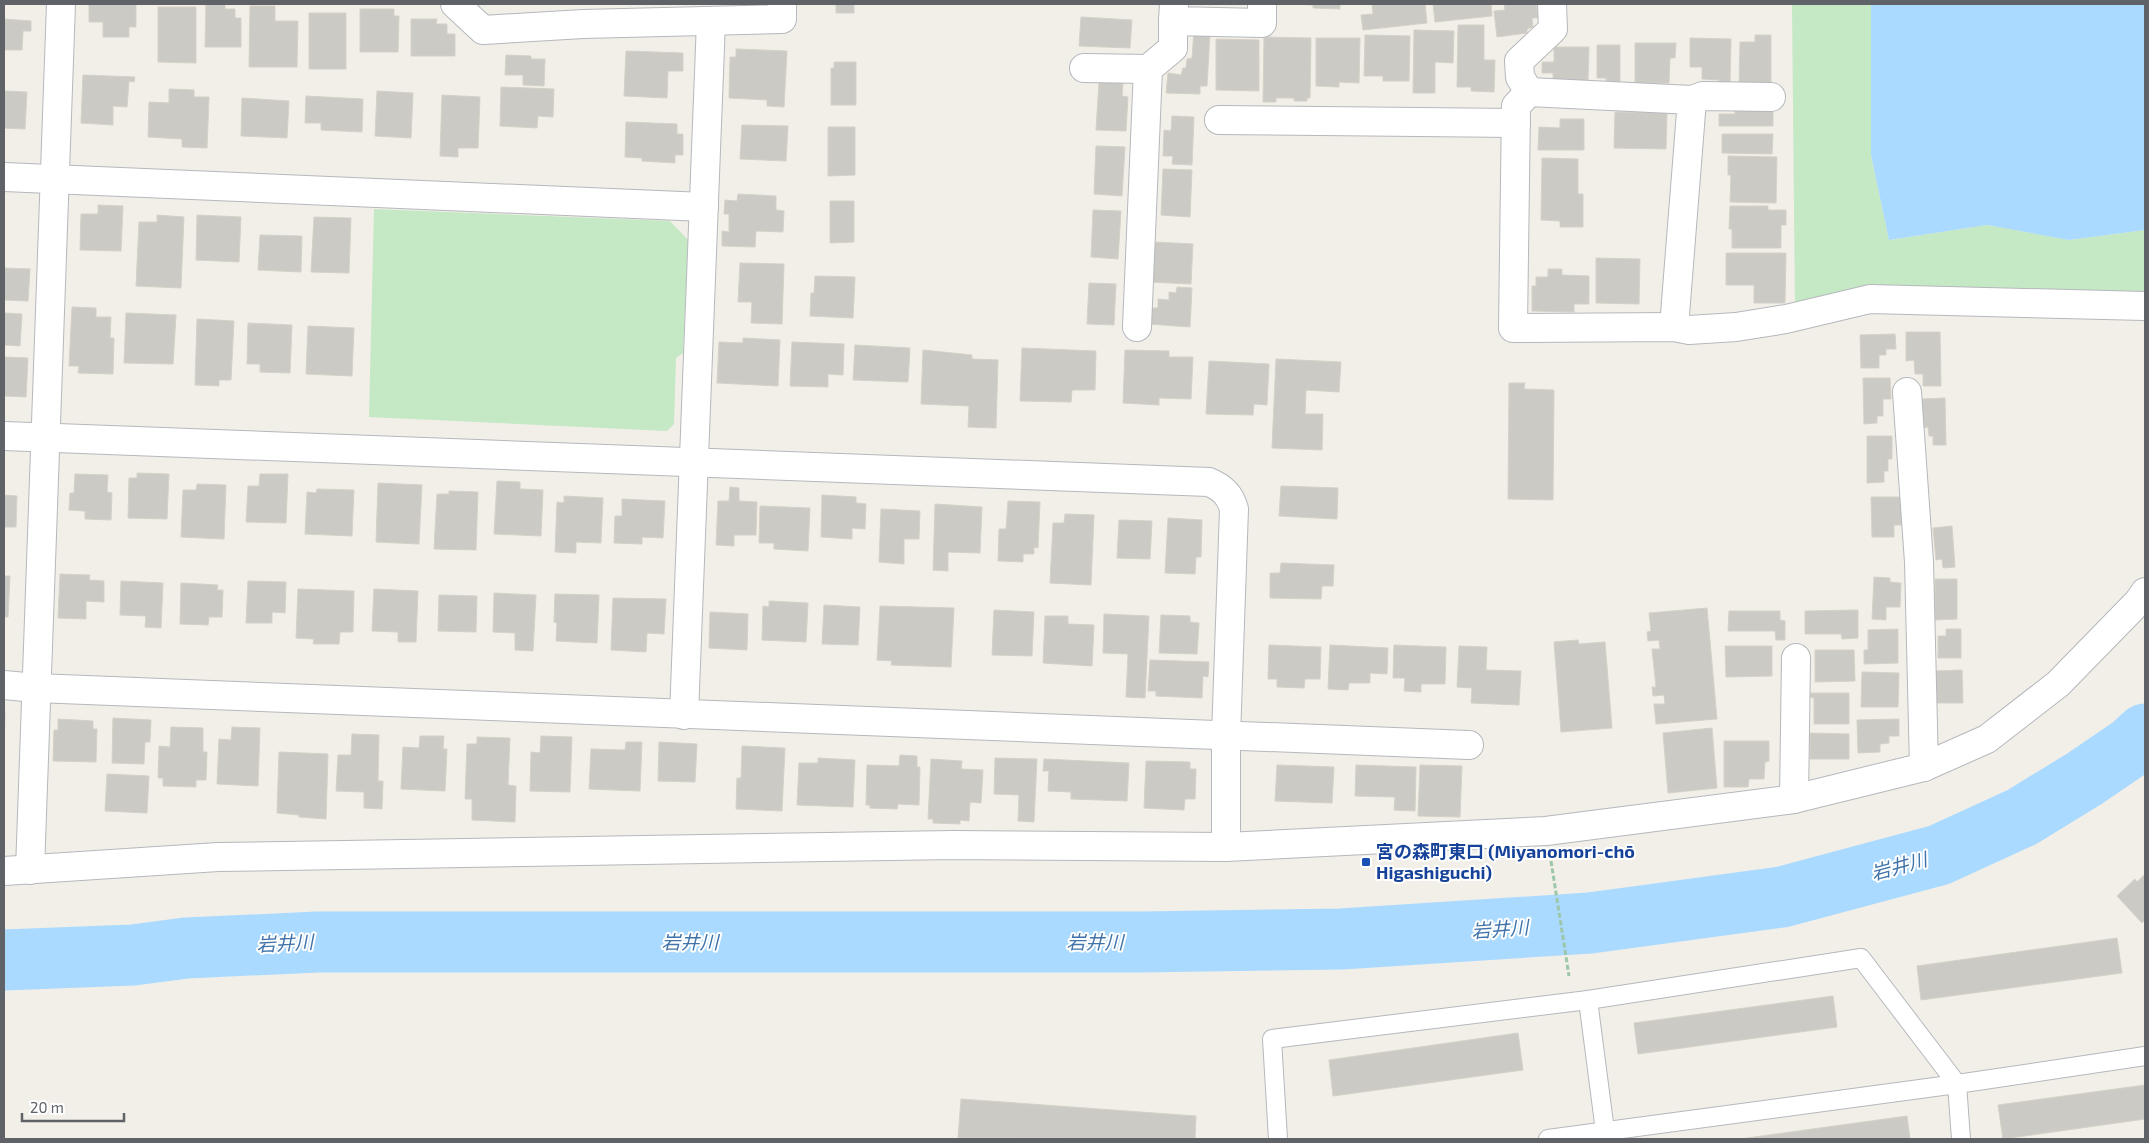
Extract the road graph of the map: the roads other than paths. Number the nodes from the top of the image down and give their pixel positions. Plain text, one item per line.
1 (62, 4) edge
2 (455, 4) edge
3 (782, 4) edge
4 (1262, 4) edge
5 (1552, 4) edge
6 (1174, 12) edge
7 (584, 14) edge
8 (711, 21) junction
9 (1084, 68) dead end
10 (1148, 69) junction
11 (1529, 92) junction
12 (1771, 97) dead end
13 (1692, 100) junction
14 (1219, 120) dead end
15 (1516, 123) junction
16 (4, 177) edge
17 (56, 178) junction
18 (704, 207) junction
19 (2145, 306) edge
20 (1137, 327) dead end
21 (1674, 327) junction
22 (1907, 392) dead end
23 (4, 436) edge
24 (47, 439) junction
25 (693, 462) junction
26 (2145, 592) edge
27 (1796, 658) dead end
28 (4, 685) edge
29 (36, 688) junction
30 (684, 715) junction
31 (1226, 736) junction
32 (1469, 745) dead end
33 (1924, 767) junction
34 (1794, 799) junction
35 (1226, 847) junction
36 (4, 870) edge
37 (30, 870) junction
38 (1588, 1000) junction
39 (2145, 1056) edge
40 (1957, 1084) junction
41 (1605, 1131) junction
42 (1278, 1139) edge
43 (1548, 1139) edge
44 (1961, 1139) edge

1 - 17 street
2 - 7 street
3 - 8 street
4 - 6 street
5 - 11 street
6 - 10 street
7 - 8 street
8 - 18 street
9 - 10 street
10 - 20 street
11 - 13 street
11 - 15 street
12 - 13 street
13 - 21 street
14 - 15 street
15 - 21 street
16 - 17 street
17 - 18 street
17 - 24 street
18 - 25 street
19 - 21 street
22 - 33 street
23 - 24 street
24 - 25 street
24 - 29 street
25 - 30 street
25 - 31 street
26 - 33 street
27 - 34 street
28 - 29 street
29 - 30 street
29 - 37 street
30 - 31 street
31 - 32 street
31 - 35 street
33 - 34 street
34 - 35 street
35 - 37 street
36 - 37 street
38 - 40 lane
38 - 41 lane
38 - 42 lane
39 - 40 lane
40 - 41 lane
40 - 44 lane
41 - 43 lane

